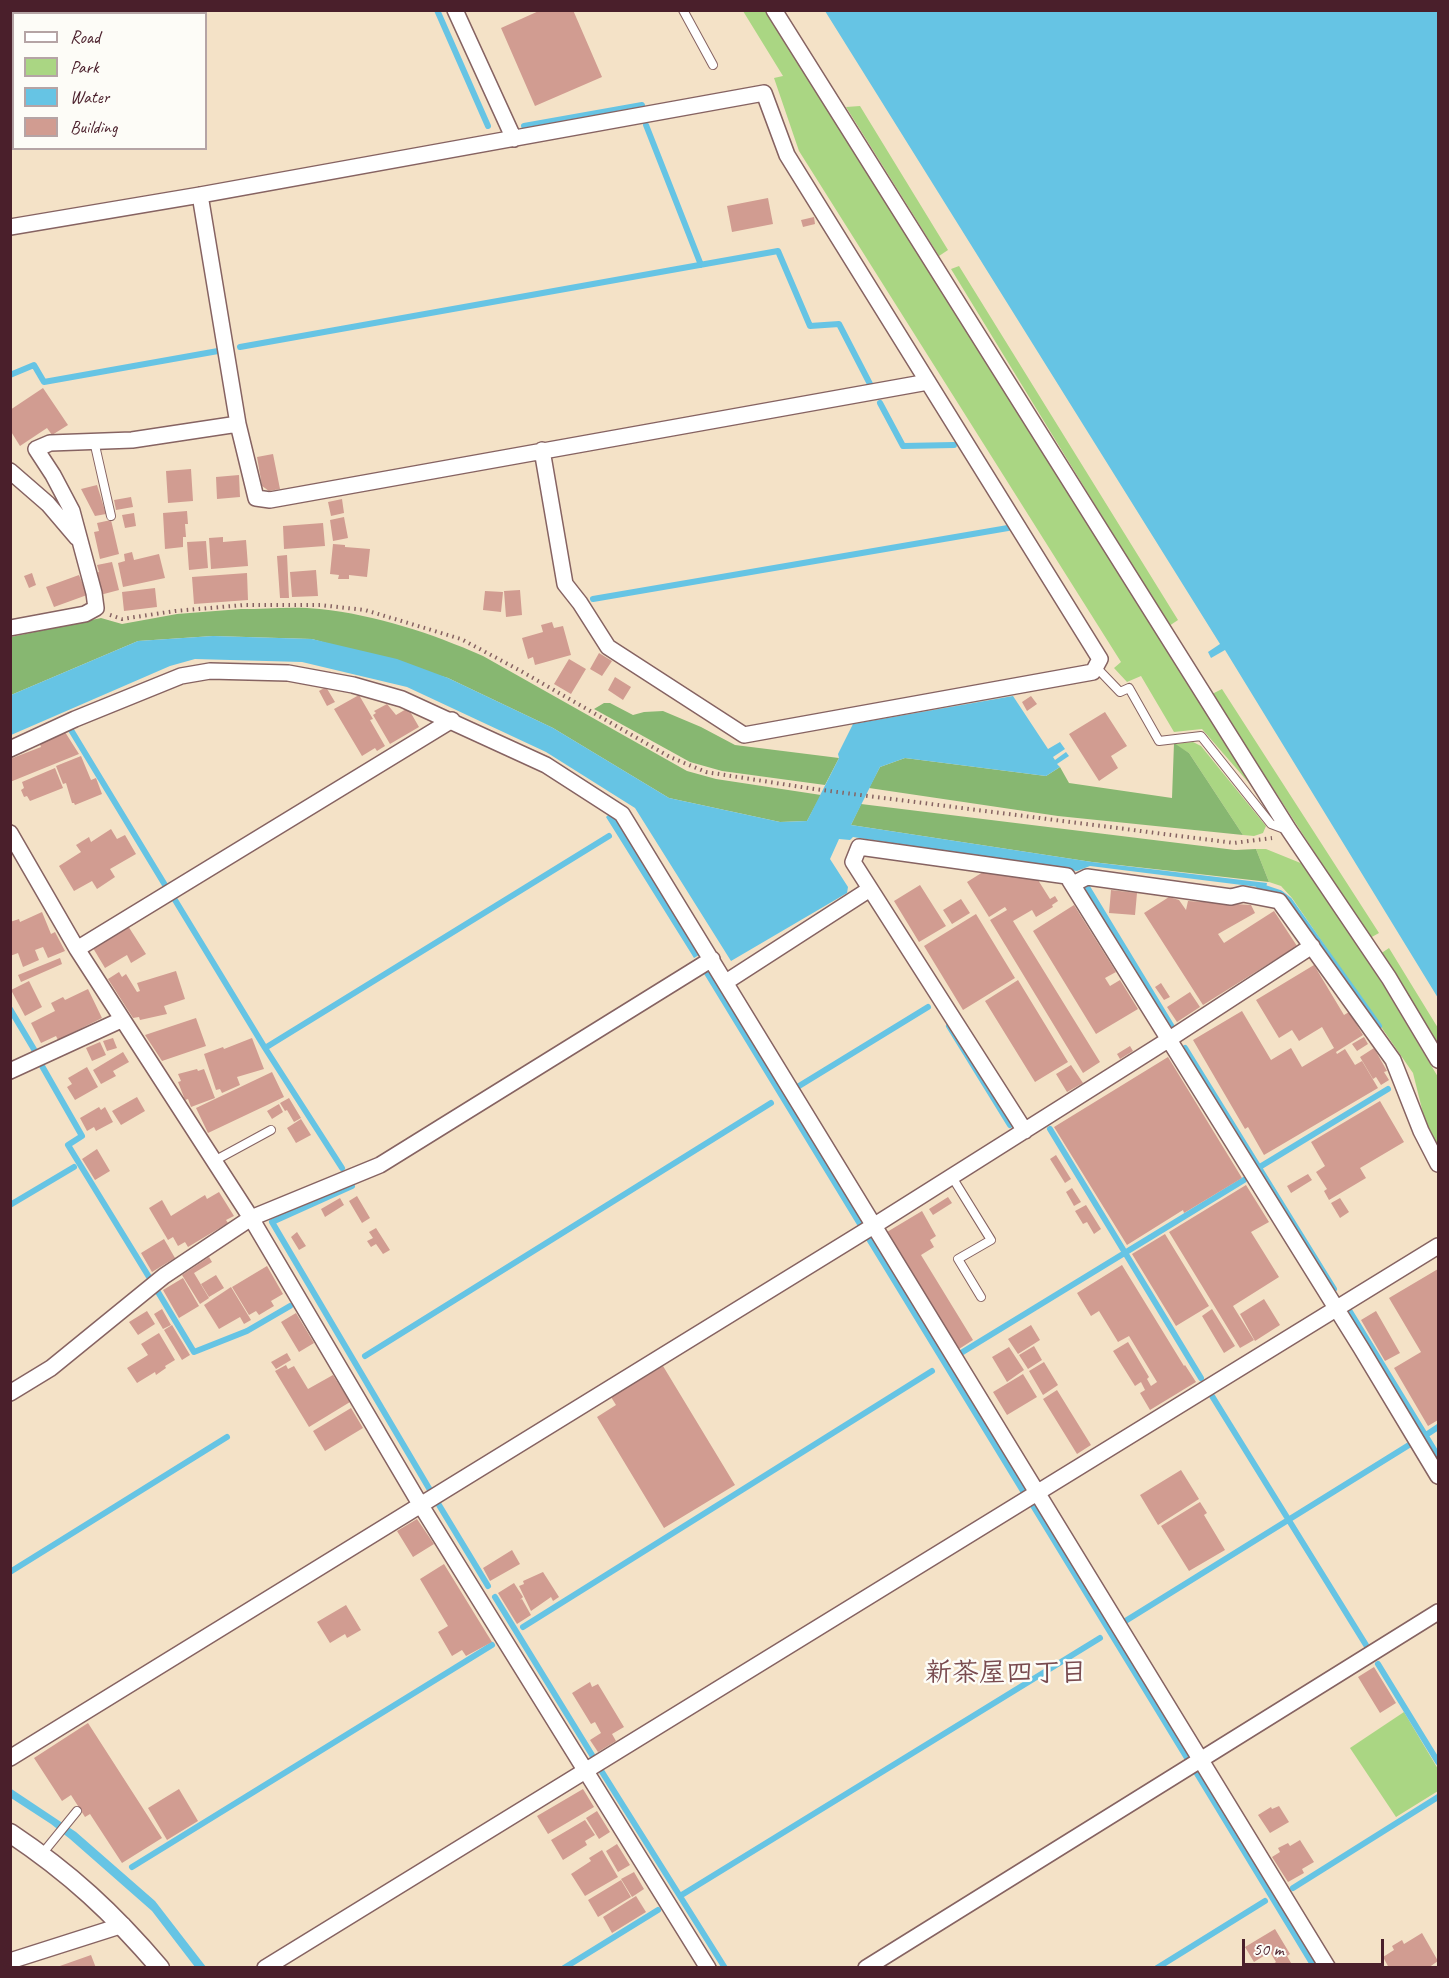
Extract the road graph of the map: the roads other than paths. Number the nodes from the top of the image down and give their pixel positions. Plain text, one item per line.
1 (683, 10) edge
2 (774, 10) edge
3 (460, 12) edge
4 (713, 65) dead end
5 (514, 139) junction
6 (200, 195) junction
7 (10, 227) edge
8 (928, 382) junction
9 (238, 424) junction
10 (94, 441) junction
11 (542, 450) junction
12 (10, 471) edge
13 (111, 516) dead end
14 (79, 540) junction
15 (10, 627) edge
16 (1096, 667) junction
17 (452, 720) junction
18 (10, 749) edge
19 (1289, 830) junction
20 (10, 833) edge
21 (1072, 884) junction
22 (870, 889) junction
23 (1312, 946) junction
24 (78, 949) junction
25 (712, 959) junction
26 (726, 982) junction
27 (121, 1020) junction
28 (1168, 1041) junction
29 (1438, 1060) edge
30 (10, 1071) edge
31 (271, 1130) dead end
32 (1025, 1131) junction
33 (214, 1161) junction
34 (1438, 1164) edge
35 (952, 1177) junction
36 (250, 1218) junction
37 (875, 1226) junction
38 (1438, 1246) edge
39 (981, 1297) dead end
40 (1336, 1308) junction
41 (10, 1393) edge
42 (1438, 1476) edge
43 (1037, 1492) junction
44 (420, 1504) junction
45 (1438, 1612) edge
46 (10, 1758) edge
47 (1200, 1760) junction
48 (585, 1772) junction
49 (77, 1811) dead end
50 (10, 1833) edge
51 (42, 1854) junction
52 (123, 1925) junction
53 (10, 1962) edge
54 (160, 1968) edge
55 (265, 1968) edge
56 (708, 1968) edge
57 (866, 1968) edge
58 (1328, 1968) edge

1 - 4 lane
2 - 19 street
3 - 5 street
5 - 6 street
5 - 8 street
6 - 7 street
6 - 9 street
8 - 11 street
8 - 16 street
9 - 10 street
9 - 11 street
10 - 13 lane
10 - 14 street
11 - 16 street
12 - 14 street
14 - 15 street
16 - 19 lane
17 - 18 street
17 - 24 street
17 - 25 street
19 - 29 street
20 - 24 street
21 - 22 street
21 - 23 street
21 - 28 street
22 - 26 street
22 - 32 street
23 - 28 street
23 - 34 street
24 - 27 street
25 - 26 street
25 - 36 street
26 - 37 street
27 - 30 street
27 - 33 street
28 - 32 street
28 - 40 street
31 - 33 lane
32 - 35 street
33 - 36 street
35 - 37 street
35 - 39 lane
36 - 41 street
36 - 44 street
37 - 43 street
37 - 44 street
38 - 40 street
40 - 42 street
40 - 43 street
43 - 47 street
43 - 48 street
44 - 46 street
44 - 48 street
45 - 47 street
47 - 57 street
47 - 58 street
48 - 55 street
48 - 56 street
49 - 51 lane
50 - 51 street
51 - 52 street
52 - 53 street
52 - 54 street

